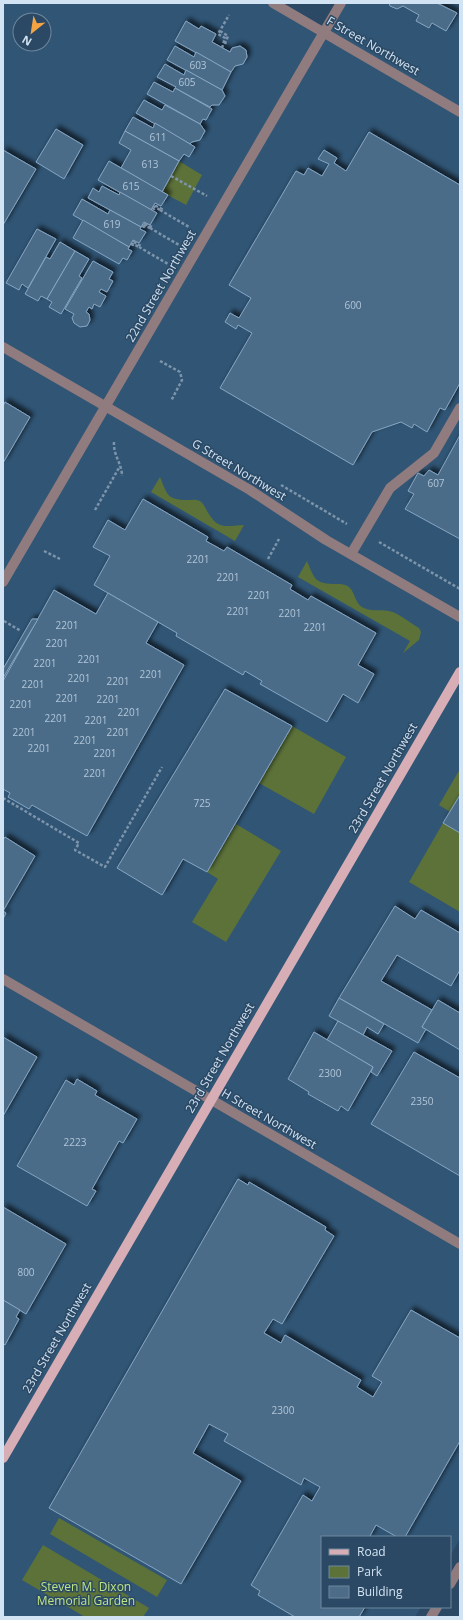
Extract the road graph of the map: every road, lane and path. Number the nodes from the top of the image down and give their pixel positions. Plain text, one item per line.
1 (273, 3) edge
2 (341, 3) edge
3 (229, 15) dead end
4 (324, 32) junction
5 (223, 48) dead end
6 (460, 112) edge
7 (171, 176) dead end
8 (194, 189) dead end
9 (153, 207) dead end
10 (142, 225) dead end
11 (205, 236) junction
12 (131, 244) dead end
13 (195, 254) junction
14 (184, 273) junction
15 (3, 347) edge
16 (160, 361) dead end
17 (171, 401) dead end
18 (106, 406) junction
19 (460, 408) edge
20 (114, 442) dead end
21 (120, 466) junction
22 (122, 476) dead end
23 (95, 510) dead end
24 (279, 538) dead end
25 (377, 541) dead end
26 (44, 551) dead end
27 (351, 554) junction
28 (60, 559) dead end
29 (268, 559) dead end
30 (3, 582) edge
31 (460, 589) edge
32 (460, 616) edge
33 (4, 621) dead end
34 (21, 631) dead end
35 (460, 672) edge
36 (162, 768) dead end
37 (3, 798) edge
38 (3, 979) edge
39 (211, 1100) junction
40 (460, 1244) edge
41 (3, 1458) edge
42 (460, 1567) edge
43 (451, 1582) edge
44 (436, 1608) edge
45 (431, 1617) edge

1 - 4 street, F Street Northwest
2 - 4 street, 22nd Street Northwest
3 - 5 path
4 - 6 street, F Street Northwest
4 - 11 street, 22nd Street Northwest
7 - 8 path
9 - 11 path, bridge
10 - 13 path, bridge
11 - 13 street, 22nd Street Northwest
12 - 14 path, bridge
13 - 14 street, 22nd Street Northwest
14 - 18 street, 22nd Street Northwest
15 - 18 street, G Street Northwest
16 - 17 path
18 - 27 street, G Street Northwest
18 - 30 street, 22nd Street Northwest
19 - 27 street
20 - 21 path
21 - 22 path
21 - 23 path
24 - 29 path
25 - 31 path
26 - 28 path
27 - 32 street, G Street Northwest
33 - 34 path
35 - 39 main road, 23rd Street Northwest
36 - 37 path
38 - 39 street, H Street Northwest
39 - 40 street, H Street Northwest
39 - 41 main road, 23rd Street Northwest
42 - 43 street
44 - 45 street

